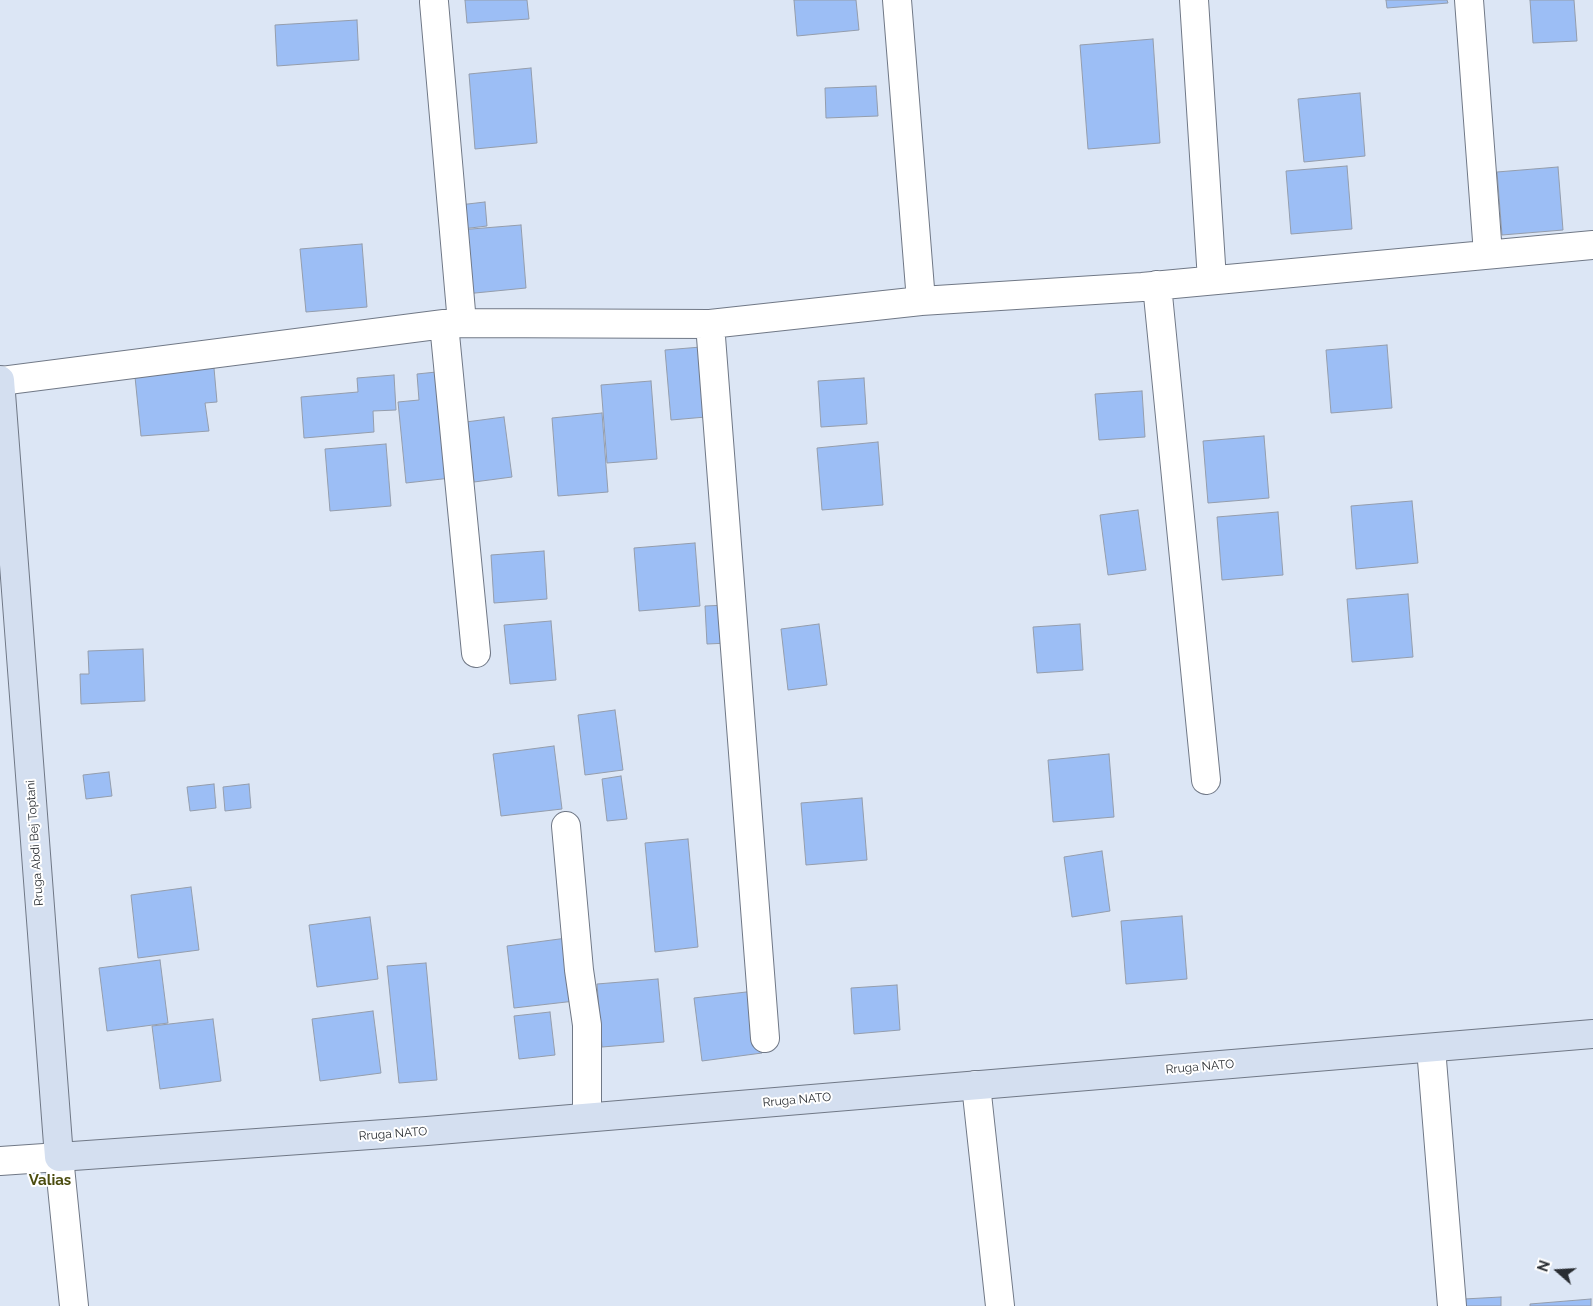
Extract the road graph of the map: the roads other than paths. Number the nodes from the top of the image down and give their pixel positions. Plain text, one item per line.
1 (897, 0) edge
2 (1194, 0) edge
3 (1469, 0) edge
4 (434, 2) dead end
5 (1593, 245) edge
6 (1488, 254) junction
7 (1212, 280) junction
8 (1157, 285) junction
9 (921, 301) junction
10 (453, 324) junction
11 (710, 324) junction
12 (0, 380) edge
13 (476, 653) dead end
14 (1206, 780) dead end
15 (566, 826) dead end
16 (1593, 1034) edge
17 (765, 1038) dead end
18 (1431, 1048) junction
19 (976, 1086) junction
20 (587, 1118) junction
21 (59, 1157) junction
22 (0, 1162) edge
23 (74, 1306) edge
24 (1000, 1306) edge
25 (1452, 1306) edge

1 - 9 street
2 - 7 street
3 - 6 street
4 - 10 street
5 - 6 street
6 - 7 street
7 - 8 street
8 - 9 street
8 - 14 street
9 - 11 street
10 - 11 street
10 - 12 street
10 - 13 street
11 - 17 street
12 - 21 main road, Rruga Abdi Bej Toptani
15 - 20 street
16 - 18 main road, Rruga NATO
18 - 19 main road, Rruga NATO
18 - 25 street
19 - 20 main road, Rruga NATO
19 - 24 street
20 - 21 main road, Rruga NATO
21 - 22 street, Rruga NATO
21 - 23 street, Rruga Abdi Bej Toptani

